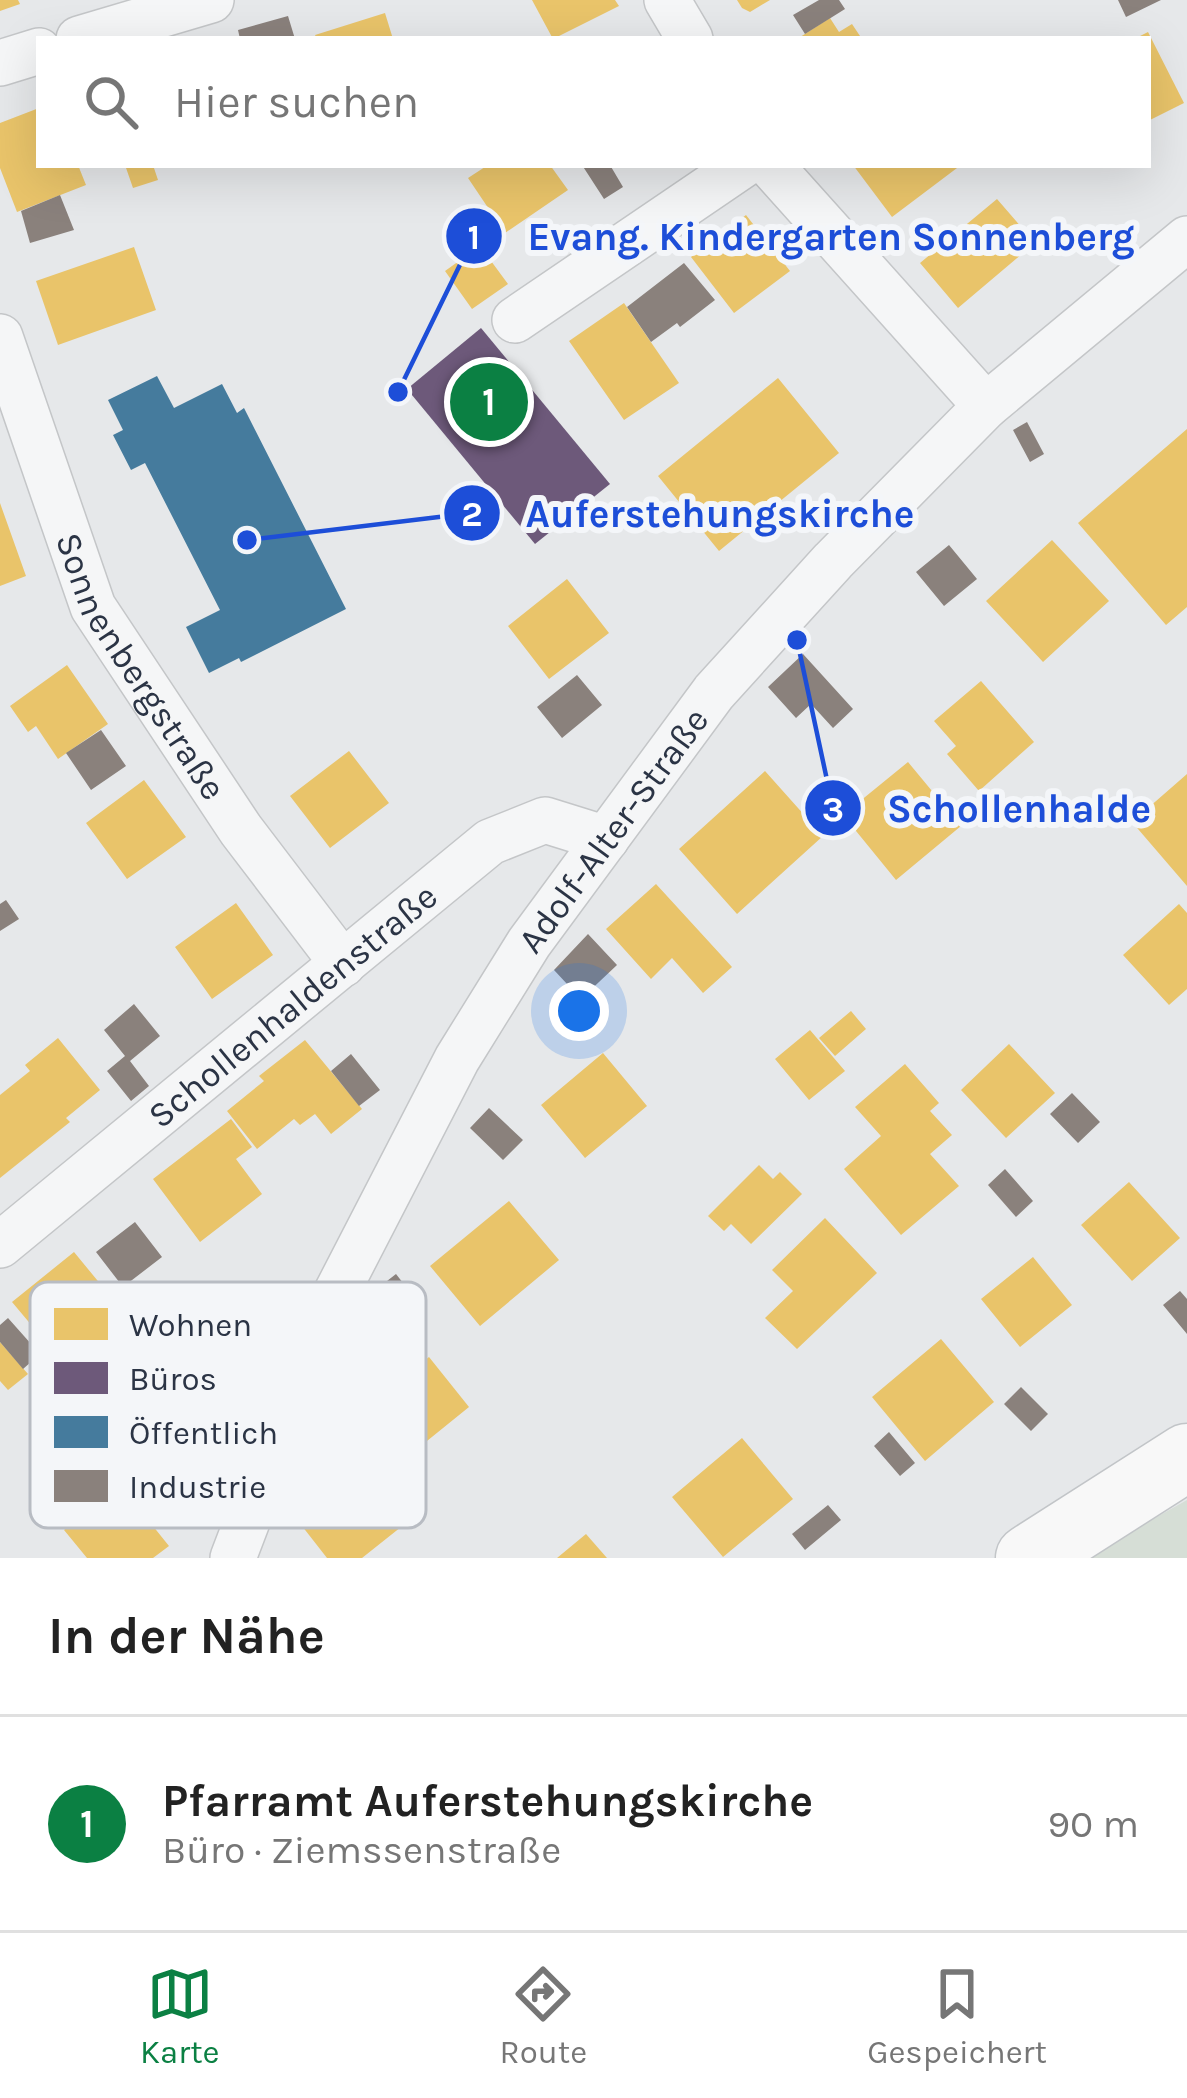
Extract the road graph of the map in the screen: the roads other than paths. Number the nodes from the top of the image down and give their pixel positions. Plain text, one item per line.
1 (211, 0) edge
2 (667, 0) edge
3 (90, 36) edge
4 (688, 36) edge
5 (36, 52) edge
6 (0, 63) edge
7 (739, 168) edge
8 (773, 168) edge
9 (1187, 239) edge
10 (515, 320) dead end
11 (0, 337) edge
12 (986, 406) junction
13 (606, 838) junction
14 (343, 964) junction
15 (0, 1245) edge
16 (342, 1282) edge
17 (1187, 1457) edge
18 (244, 1528) edge
19 (233, 1558) edge
20 (1029, 1558) edge

1 - 3 street
2 - 4 street
5 - 6 street
7 - 10 street
8 - 12 street
9 - 12 street, Adolf-Alter-Straße
11 - 14 street, Sonnenbergstraße
12 - 13 street, Adolf-Alter-Straße
13 - 14 street, Schollenhaldenstraße
13 - 16 street, Adolf-Alter-Straße
14 - 15 street, Schollenhaldenstraße
17 - 20 main road
18 - 19 street, Adolf-Alter-Straße

